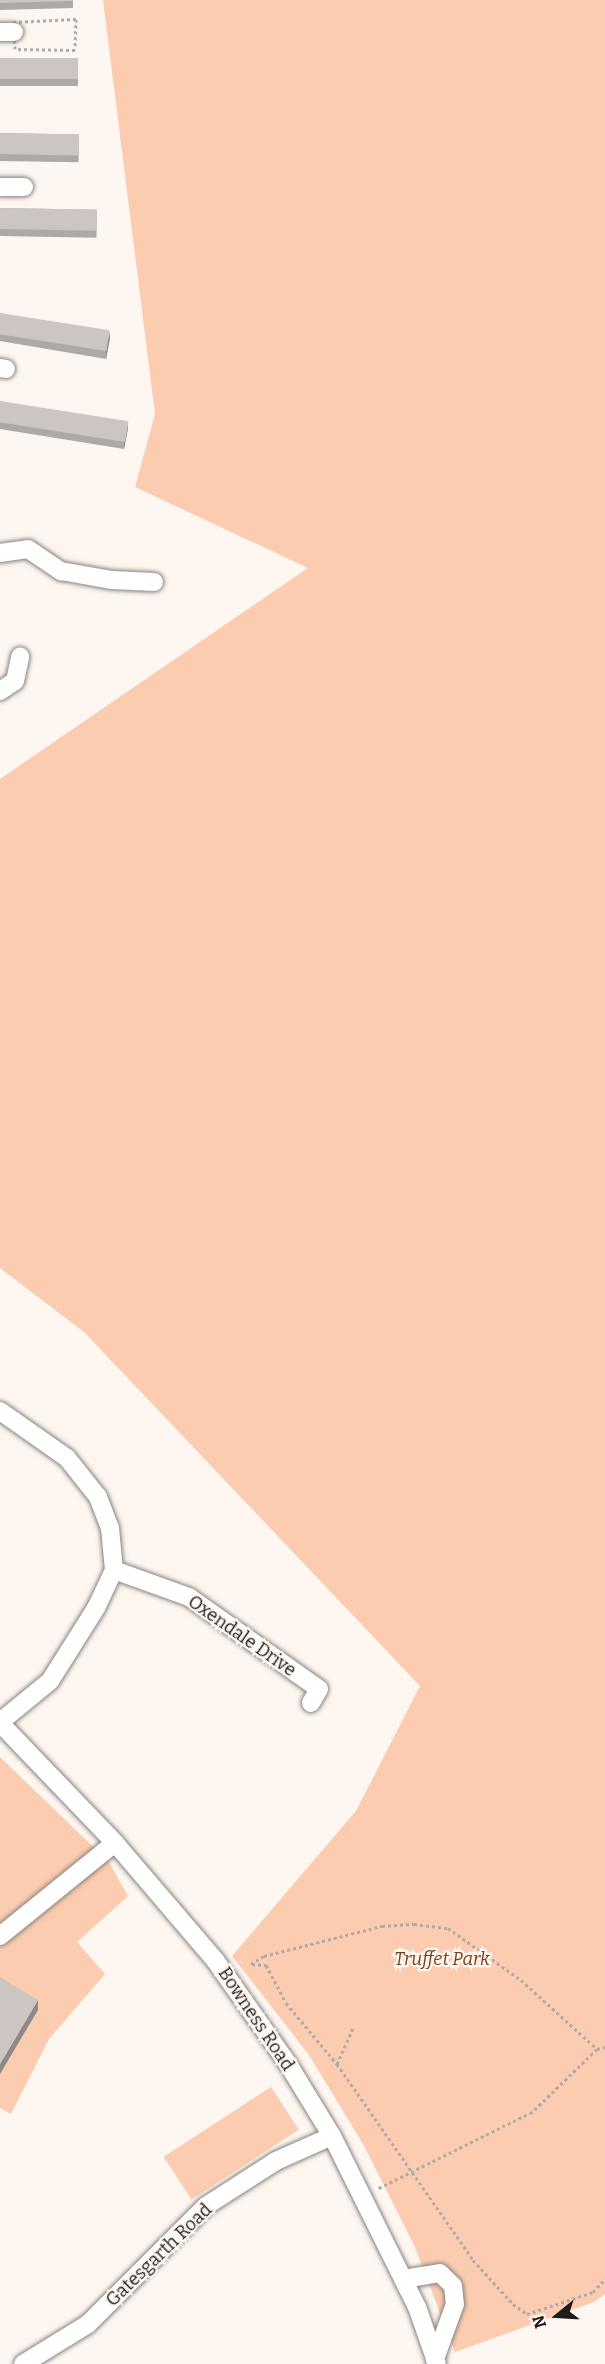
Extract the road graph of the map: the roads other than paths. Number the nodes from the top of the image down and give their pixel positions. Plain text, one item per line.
1 (0, 187) edge
2 (24, 187) dead end
3 (0, 553) edge
4 (154, 582) dead end
5 (20, 657) dead end
6 (0, 691) edge
7 (0, 1411) edge
8 (114, 1570) junction
9 (310, 1703) dead end
10 (0, 1723) edge
11 (115, 1843) junction
12 (0, 1936) edge
13 (332, 2136) junction
14 (403, 2278) junction
15 (436, 2362) edge
16 (23, 2364) edge

1 - 2 street
3 - 4 street
5 - 6 street
7 - 8 street
8 - 9 street, Oxendale Drive
8 - 10 street
10 - 11 street, Bowness Road
11 - 12 street
11 - 13 street, Bowness Road
13 - 14 street, Bowness Road
13 - 16 street, Gatesgarth Road
14 - 15 street, Bowness Road
14 - 15 street

